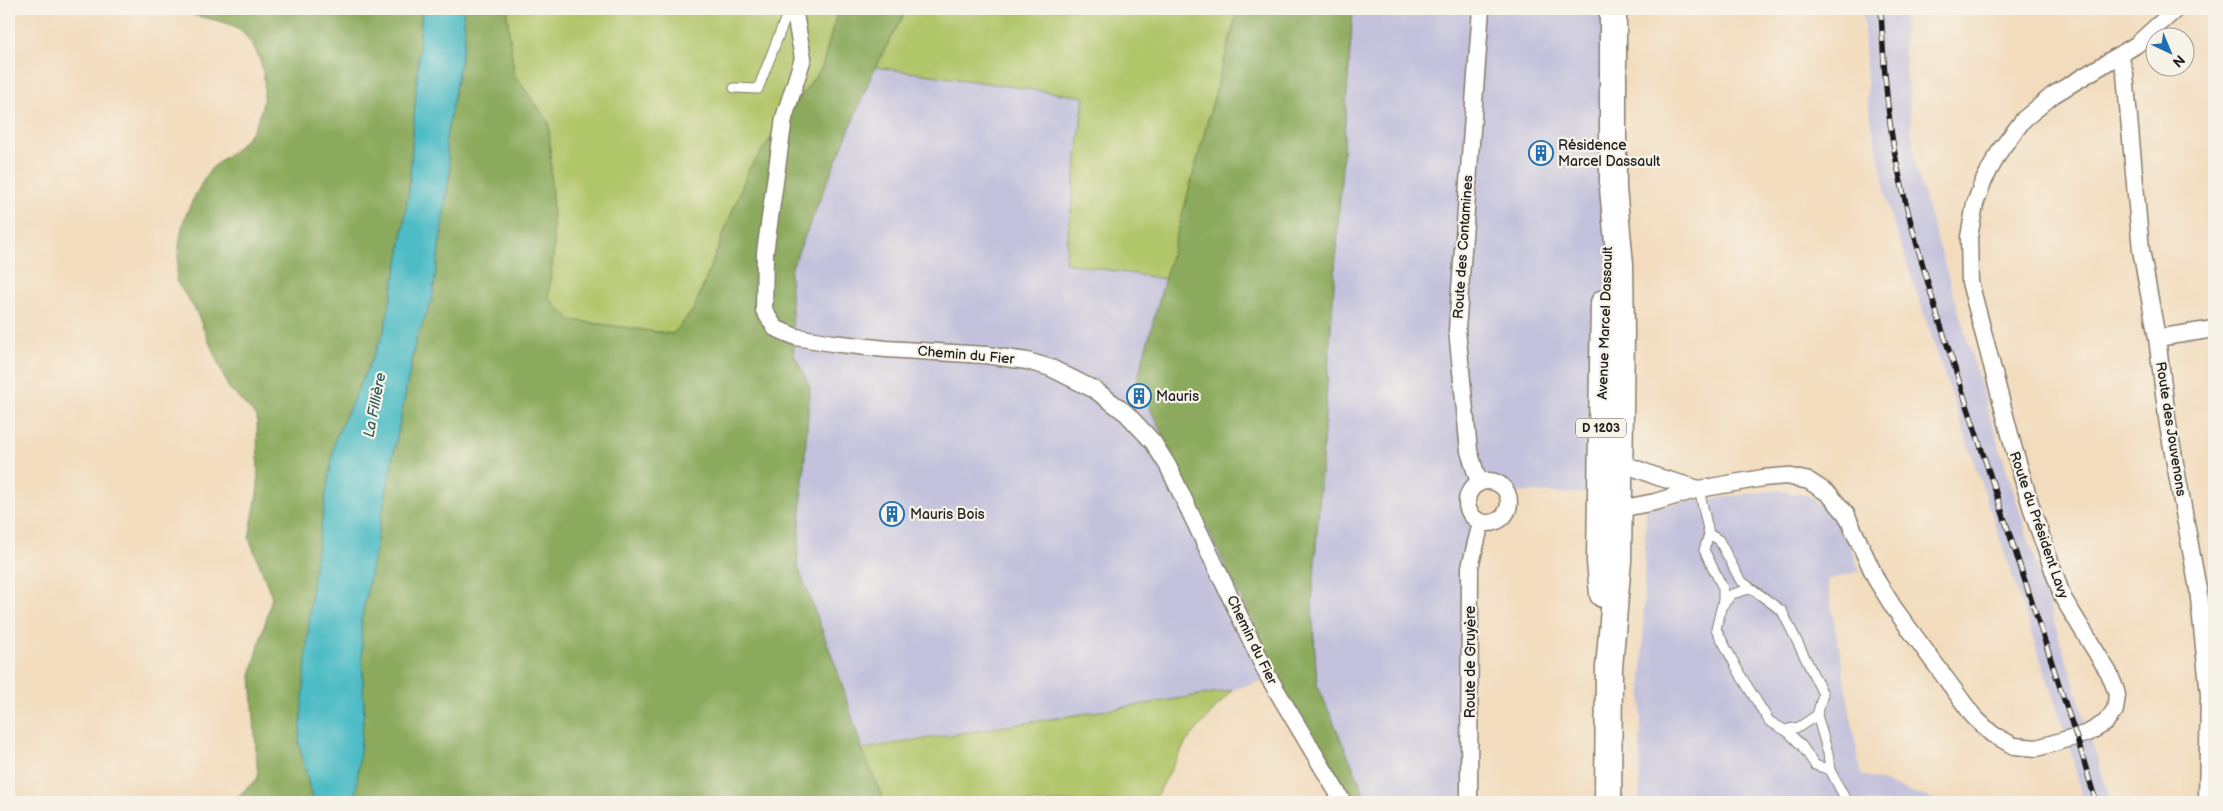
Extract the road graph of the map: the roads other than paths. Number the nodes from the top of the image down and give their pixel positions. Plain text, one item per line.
1 (789, 9) edge
2 (794, 9) edge
3 (1481, 9) edge
4 (1613, 9) edge
5 (2176, 9) edge
6 (2120, 56) junction
7 (734, 88) dead end
8 (2214, 329) edge
9 (2157, 338) junction
10 (1610, 462) junction
11 (1479, 483) junction
12 (1699, 489) junction
13 (1610, 508) junction
14 (1481, 523) junction
15 (1709, 534) junction
16 (1750, 589) junction
17 (1722, 606) junction
18 (2212, 695) edge
19 (1817, 716) junction
20 (1785, 730) junction
21 (1830, 770) junction
22 (1343, 802) edge
23 (1470, 802) edge
24 (1608, 802) edge
25 (1847, 802) edge
26 (2207, 802) edge

1 - 7 lane
2 - 22 street, Chemin du Fier
3 - 11 street, Route des Contamines
4 - 10 main road, Avenue Marcel Dassault / D 1203
5 - 6 street, Route du Président Lavy
6 - 9 street, Route des Jouvenons
6 - 12 street, Route du Président Lavy
8 - 9 street
9 - 18 street, Route des Jouvenons
10 - 12 street, Route du Président Lavy
10 - 13 main road, Avenue Marcel Dassault / D 1203
11 - 14 street
11 - 14 street
12 - 13 street, Route du Président Lavy
12 - 15 lane
13 - 24 main road, Avenue Marcel Dassault / D 1203
14 - 23 street, Route de Gruyère
15 - 16 lane
15 - 17 lane
16 - 17 lane
16 - 19 lane
17 - 20 lane
18 - 26 street, Route des Jouvenons
19 - 20 lane
19 - 21 lane
20 - 21 lane
21 - 25 lane

